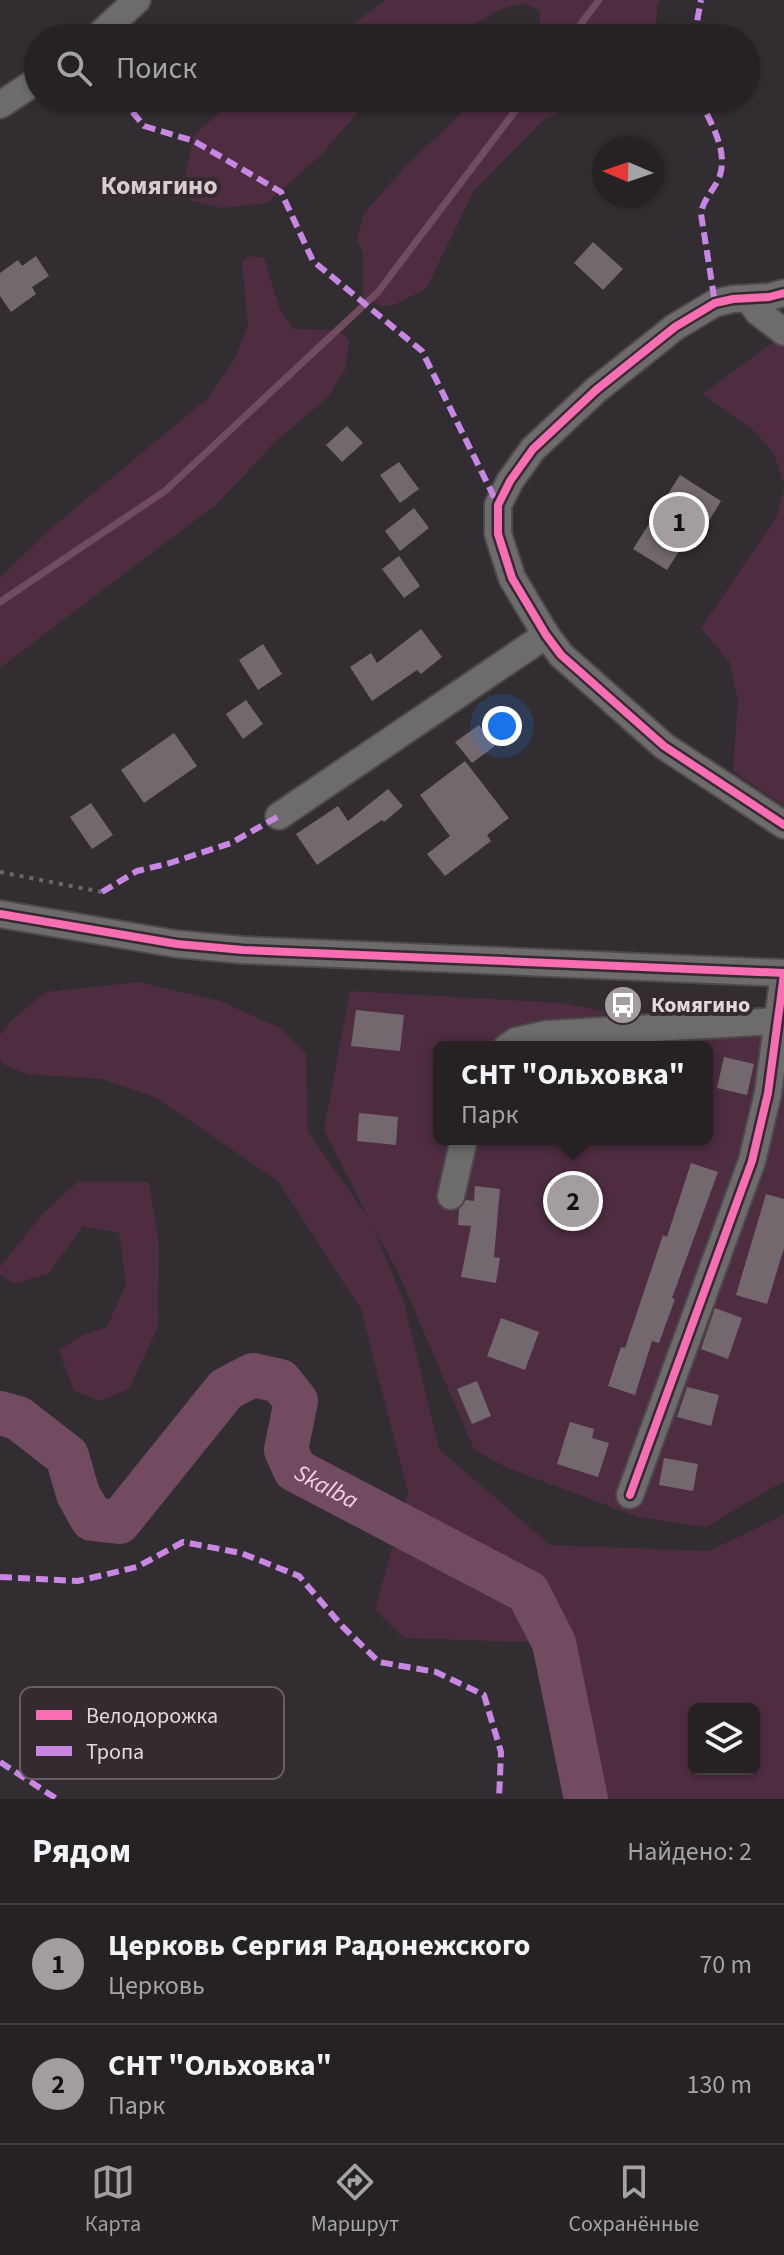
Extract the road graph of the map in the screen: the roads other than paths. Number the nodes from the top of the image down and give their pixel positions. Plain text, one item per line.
1 (137, 0) edge
2 (111, 24) edge
3 (24, 89) edge
4 (0, 105) edge
5 (784, 293) edge
6 (749, 299) junction
7 (784, 332) edge
8 (546, 635) junction
9 (279, 816) dead end
10 (784, 825) edge
11 (0, 914) edge
12 (784, 973) edge
13 (778, 1021) junction
14 (516, 1041) edge
15 (463, 1145) edge
16 (451, 1196) dead end
17 (630, 1495) dead end

1 - 2 street
3 - 4 street
5 - 6 street
6 - 7 street
6 - 8 street
8 - 9 street
8 - 10 street
11 - 12 street
12 - 13 street
13 - 14 street
13 - 17 street
15 - 16 street

